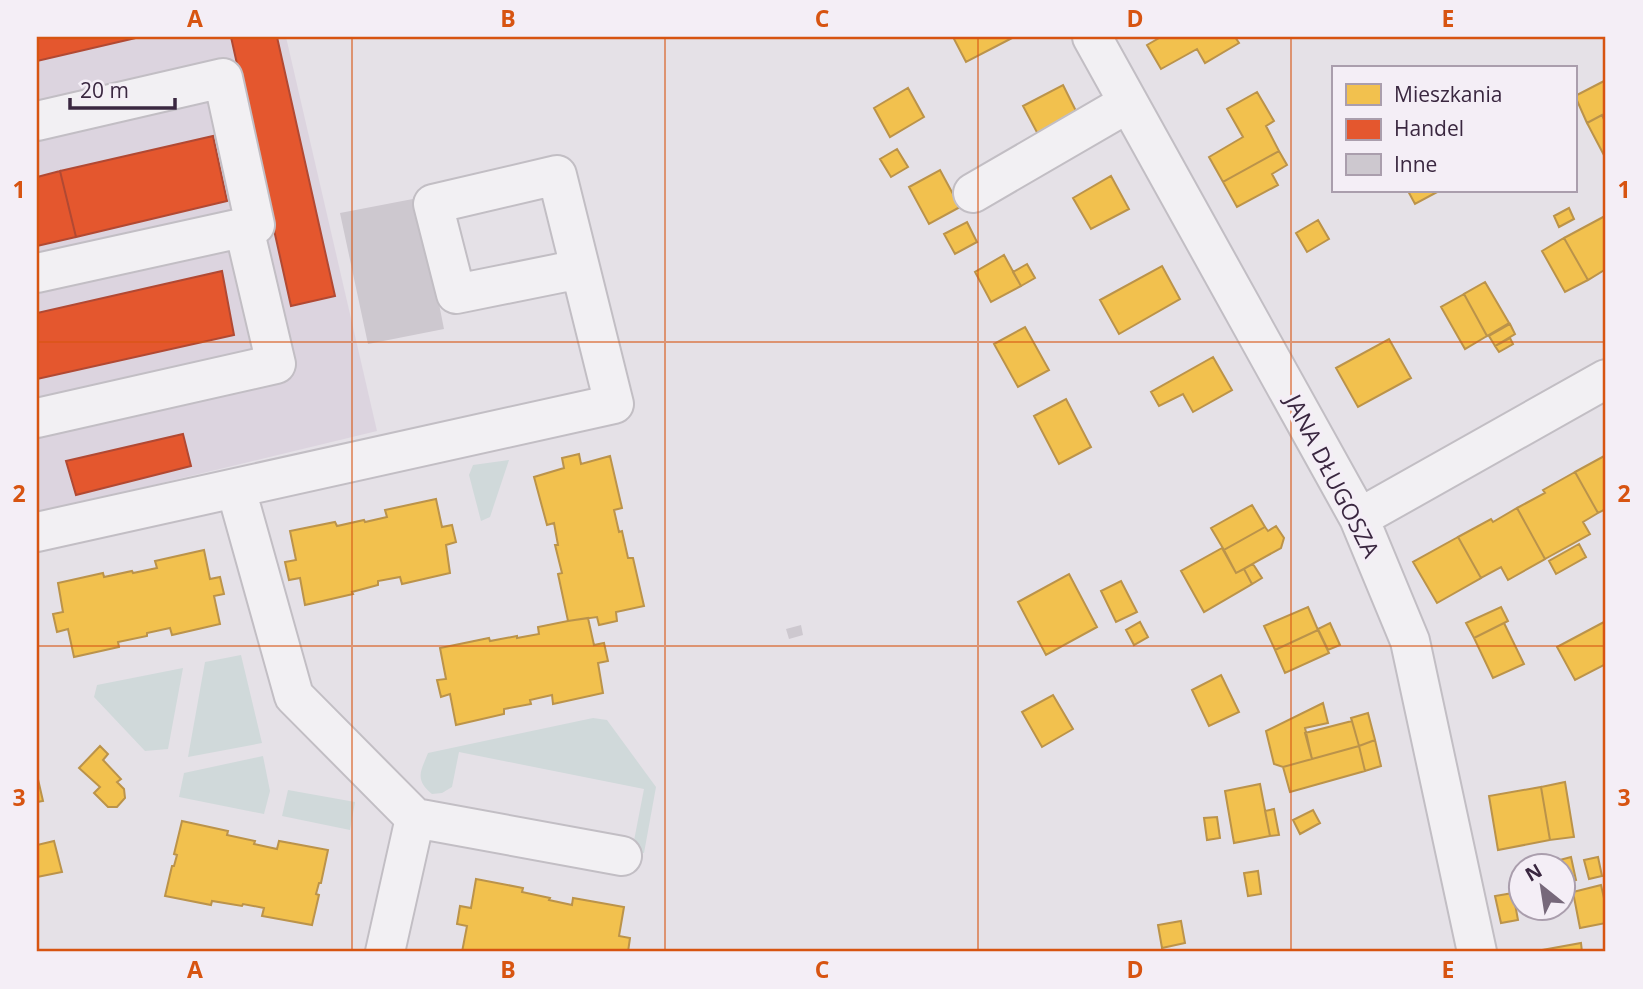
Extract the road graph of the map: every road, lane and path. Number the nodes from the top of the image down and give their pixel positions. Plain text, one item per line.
1 (1091, 37) edge
2 (1128, 103) junction
3 (37, 121) edge
4 (973, 192) dead end
5 (244, 228) junction
6 (580, 269) dead end
7 (37, 272) edge
8 (1606, 379) edge
9 (37, 418) edge
10 (236, 489) junction
11 (1359, 519) junction
12 (37, 532) edge
13 (415, 818) junction
14 (622, 856) dead end
15 (385, 952) edge
16 (1477, 952) edge

1 - 2 street, JANA DŁUGOSZA
2 - 4 street
2 - 11 street, JANA DŁUGOSZA
3 - 5 street
5 - 7 street
5 - 9 street
6 - 10 street
8 - 11 street
10 - 12 street
10 - 13 street
11 - 16 street, JANA DŁUGOSZA
13 - 14 street
13 - 15 street

